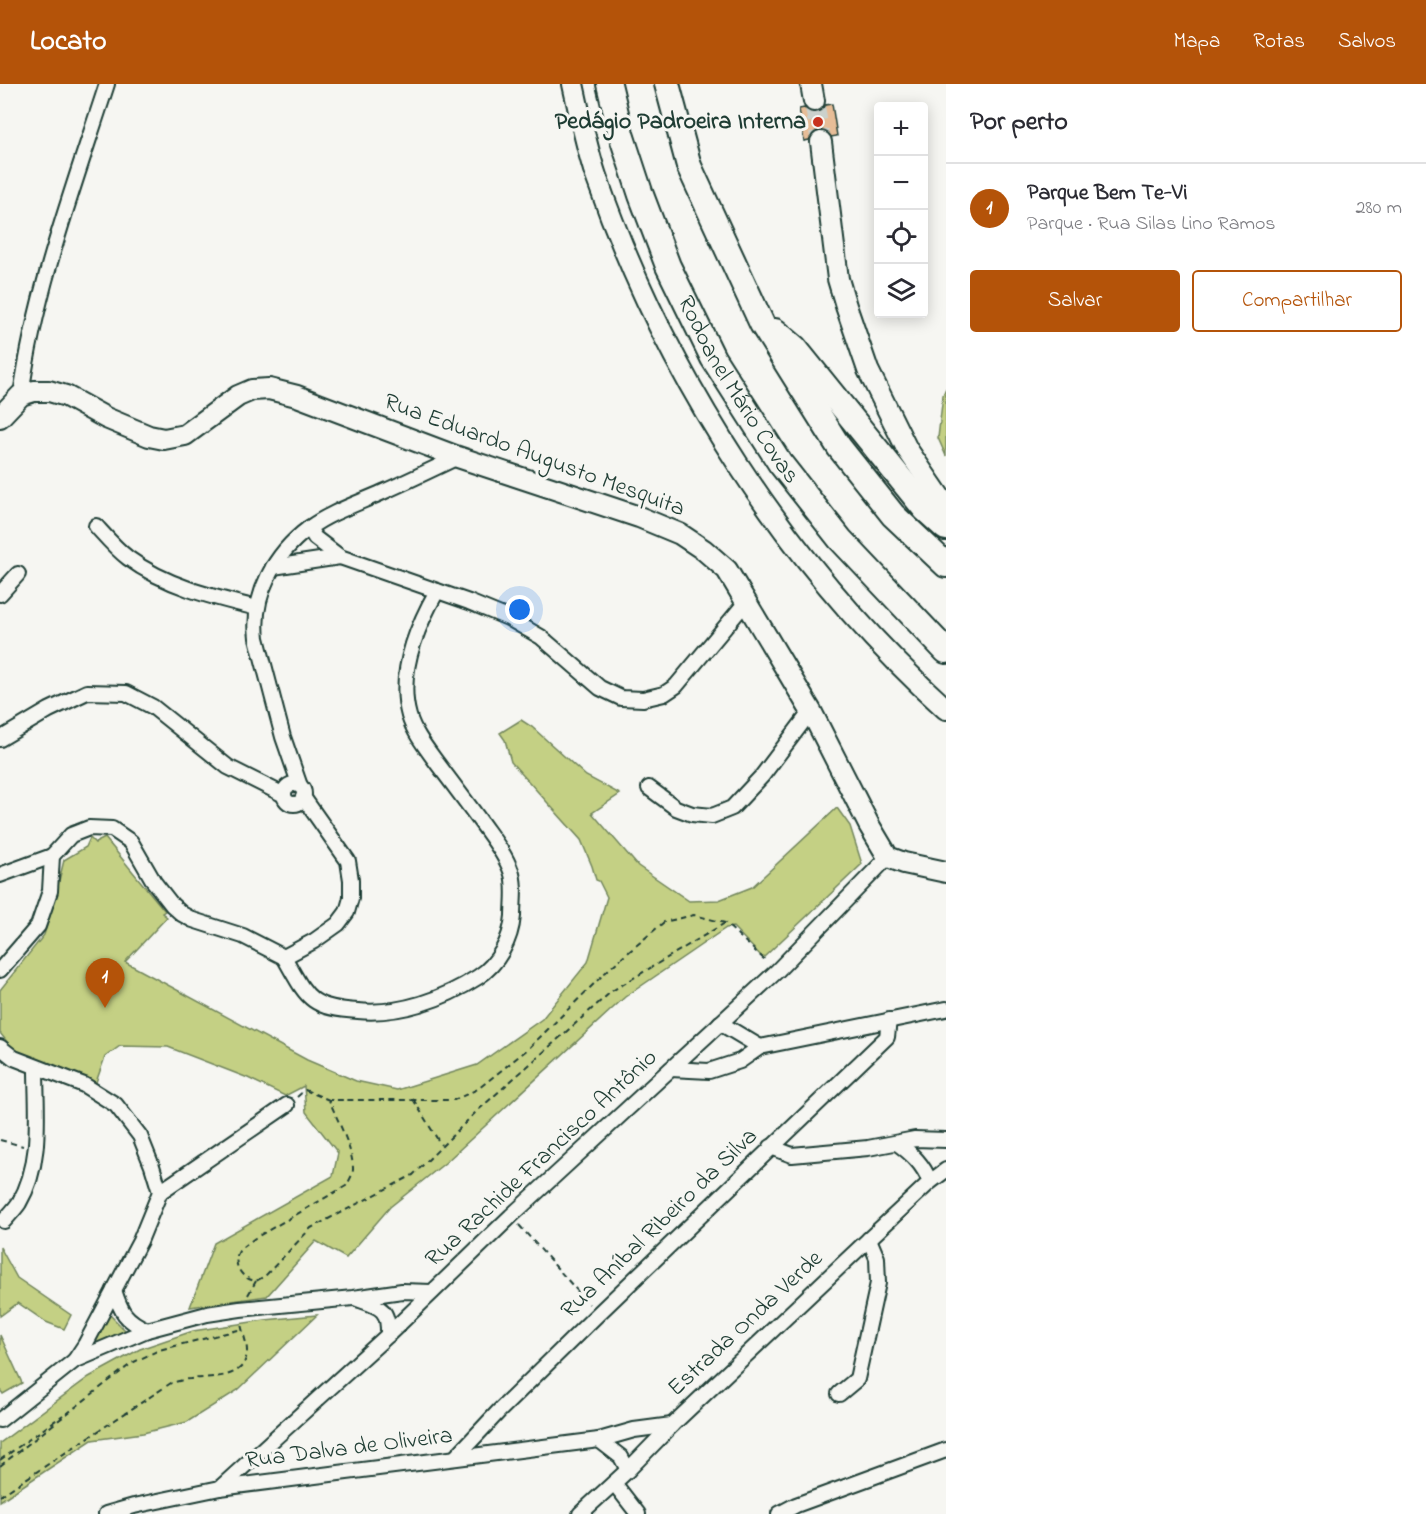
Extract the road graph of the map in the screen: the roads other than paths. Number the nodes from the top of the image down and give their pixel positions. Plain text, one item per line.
1 (107, 84) edge
2 (573, 84) edge
3 (609, 84) edge
4 (667, 84) edge
5 (821, 142) tunnel mouth
6 (762, 324) junction
7 (21, 395) junction
8 (0, 417) edge
9 (458, 457) junction
10 (946, 506) edge
11 (96, 526) dead end
12 (309, 528) junction
13 (946, 528) edge
14 (340, 557) junction
15 (946, 565) edge
16 (273, 567) junction
17 (18, 574) dead end
18 (436, 591) junction
19 (0, 594) edge
20 (746, 602) junction
21 (257, 608) junction
22 (946, 651) edge
23 (946, 709) edge
24 (812, 711) junction
25 (0, 739) edge
26 (649, 788) dead end
27 (302, 791) junction
28 (52, 856) junction
29 (888, 857) junction
30 (946, 872) edge
31 (0, 874) edge
32 (284, 957) junction
33 (0, 970) edge
34 (946, 1008) edge
35 (889, 1020) junction
36 (720, 1023) junction
37 (0, 1047) edge
38 (760, 1047) junction
39 (36, 1068) junction
40 (670, 1069) junction
41 (287, 1105) road end
42 (946, 1140) edge
43 (897, 1143) junction
44 (771, 1147) junction
45 (946, 1170) edge
46 (930, 1182) junction
47 (160, 1192) junction
48 (4, 1221) dead end
49 (869, 1239) junction
50 (114, 1290) junction
51 (432, 1292) junction
52 (354, 1298) junction
53 (147, 1330) junction
54 (388, 1335) junction
55 (74, 1361) junction
56 (839, 1394) dead end
57 (0, 1420) edge
58 (672, 1425) junction
59 (599, 1440) junction
60 (946, 1450) edge
61 (455, 1458) junction
62 (628, 1470) junction
63 (614, 1483) junction
64 (220, 1488) junction
65 (106, 1514) edge
66 (580, 1514) edge
67 (638, 1514) edge
68 (779, 1514) edge

1 - 7 street
2 - 23 main road
3 - 22 highway, Rodoanel Mário Covas
4 - 6 highway
5 - 10 main road
6 - 13 highway
6 - 15 highway
7 - 8 main road
7 - 9 main road, Rua Eduardo Augusto Mesquita
9 - 12 street
9 - 20 main road, Rua Eduardo Augusto Mesquita
11 - 21 street
12 - 14 street
12 - 16 street
14 - 16 street
14 - 18 street
16 - 21 street
17 - 19 street
18 - 20 street
18 - 32 street
20 - 24 main road, Rua Eduardo Augusto Mesquita
21 - 27 street
24 - 26 street
24 - 29 main road, Rua Eduardo Augusto Mesquita
25 - 27 street
27 - 32 street
28 - 31 street
28 - 32 street
28 - 33 street
29 - 30 main road
29 - 36 street, Rua Rachide Francisco Antônio
34 - 35 street
35 - 38 street
35 - 44 street, Rua Aníbal Ribeiro da Silva
36 - 38 street
36 - 40 street, Rua Rachide Francisco Antônio
37 - 39 street
38 - 40 street
39 - 47 street
39 - 48 street
40 - 51 street, Rua Rachide Francisco Antônio
41 - 47 street
42 - 43 street
43 - 44 street
43 - 46 street
44 - 61 street, Rua Aníbal Ribeiro da Silva
45 - 46 street, Estrada Onda Verde
46 - 49 street, Estrada Onda Verde
47 - 50 street
49 - 56 street
49 - 58 street, Estrada Onda Verde
50 - 53 street
50 - 55 street
51 - 52 street
51 - 54 street, Rua Rachide Francisco Antônio
52 - 53 street
52 - 54 street
53 - 55 street
54 - 64 street, Rua Rachide Francisco Antônio
55 - 57 street
58 - 59 street, Rua Dalva de Oliveira
58 - 62 street, Estrada Onda Verde
59 - 61 street, Rua Dalva de Oliveira
59 - 62 street
60 - 68 street
61 - 64 street, Rua Dalva de Oliveira
62 - 63 street, Estrada Onda Verde
63 - 66 street, Estrada Onda Verde
63 - 67 street
64 - 65 street, Rua Dalva de Oliveira

